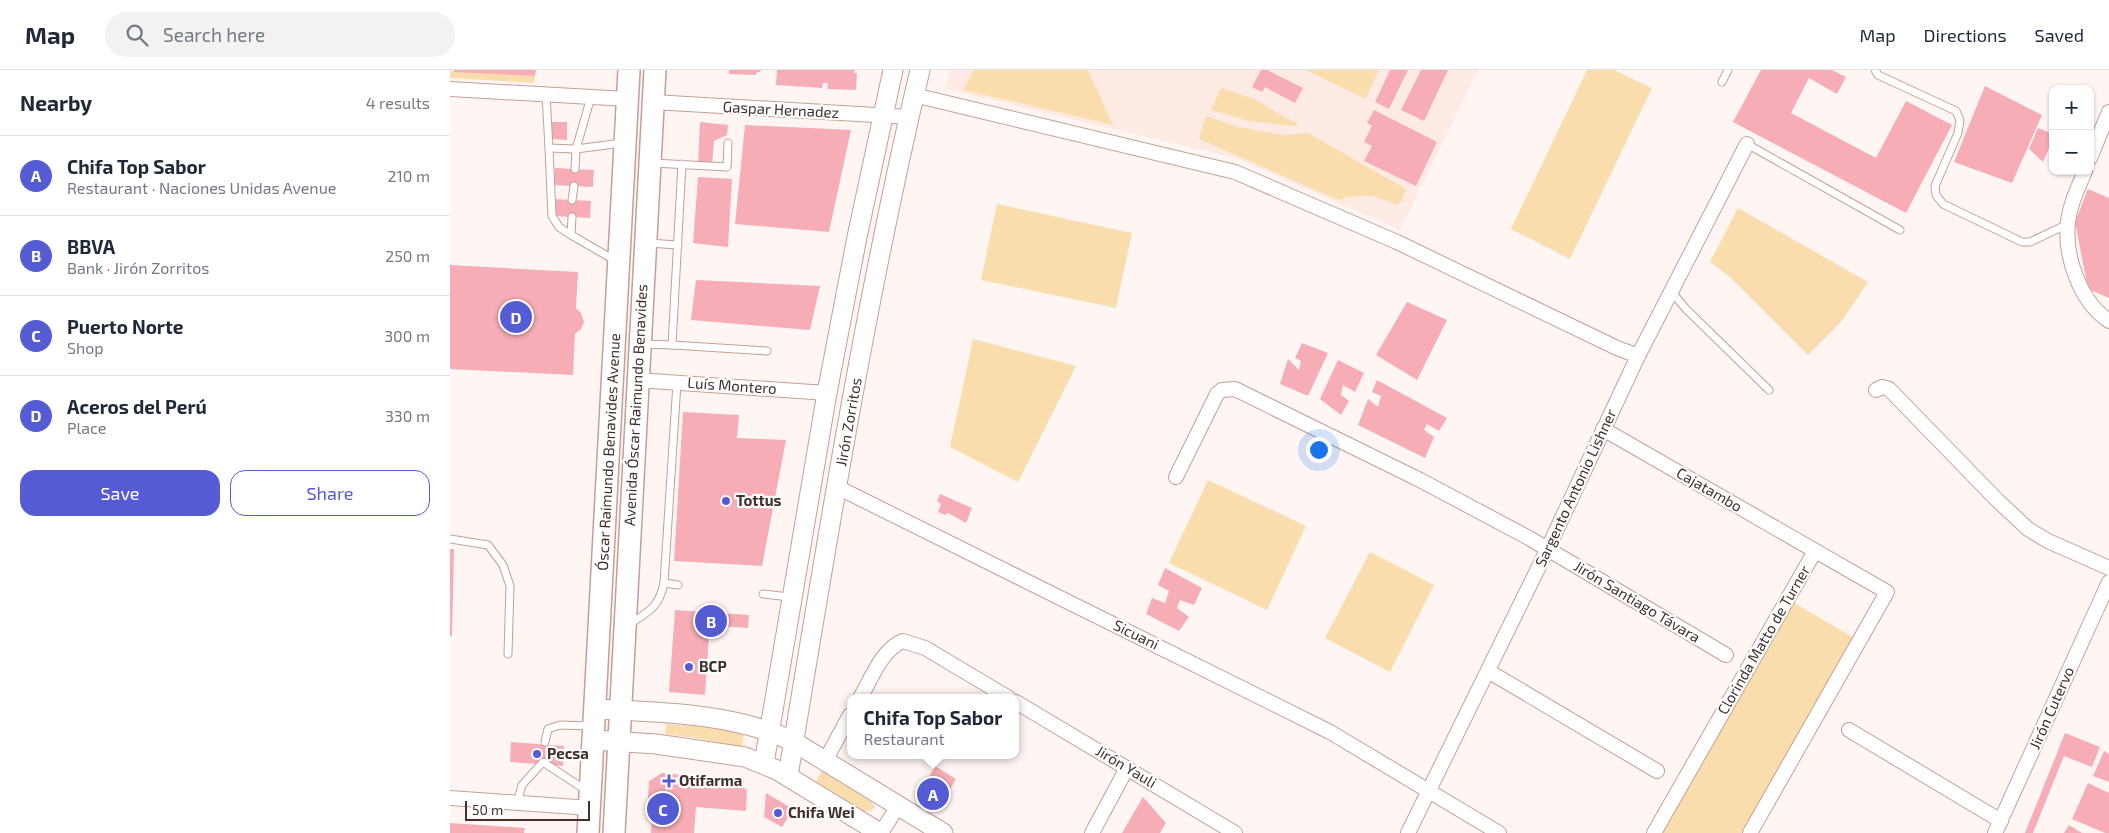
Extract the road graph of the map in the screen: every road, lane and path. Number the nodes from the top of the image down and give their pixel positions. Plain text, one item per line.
1 (629, 70) edge
2 (655, 70) edge
3 (893, 70) edge
4 (920, 70) edge
5 (1728, 70) edge
6 (1875, 70) edge
7 (1722, 82) dead end
8 (450, 89) edge
9 (546, 94) junction
10 (914, 95) junction
11 (591, 97) junction
12 (627, 99) junction
13 (653, 102) junction
14 (2109, 112) edge
15 (883, 116) junction
16 (909, 117) junction
17 (625, 143) junction
18 (728, 143) dead end
19 (1747, 144) joint
20 (549, 148) junction
21 (576, 148) junction
22 (2094, 148) edge
23 (650, 162) junction
24 (682, 164) junction
25 (575, 169) dead end
26 (2083, 175) edge
27 (574, 186) dead end
28 (572, 200) dead end
29 (572, 217) dead end
30 (2068, 224) junction
31 (1900, 230) dead end
32 (571, 235) junction
33 (645, 243) junction
34 (678, 245) junction
35 (619, 262) junction
36 (1672, 291) junction
37 (2109, 320) edge
38 (639, 344) junction
39 (672, 346) junction
40 (767, 351) dead end
41 (1638, 356) junction
42 (637, 380) junction
43 (677, 382) junction
44 (1769, 390) dead end
45 (1876, 390) dead end
46 (827, 393) junction
47 (1603, 429) junction
48 (1176, 477) dead end
49 (837, 487) junction
50 (450, 539) edge
51 (1548, 548) junction
52 (1815, 551) junction
53 (2109, 568) edge
54 (2109, 582) edge
55 (664, 584) junction
56 (678, 585) dead end
57 (763, 594) dead end
58 (792, 597) junction
59 (626, 626) junction
60 (508, 654) dead end
61 (1726, 655) dead end
62 (1488, 671) junction
63 (862, 694) edge
64 (1002, 694) edge
65 (1019, 704) edge
66 (621, 710) junction
67 (847, 721) edge
68 (595, 725) junction
69 (1849, 730) dead end
70 (769, 731) junction
71 (619, 741) junction
72 (545, 742) dead end
73 (794, 742) junction
74 (825, 761) junction
75 (764, 763) junction
76 (1127, 768) junction
77 (1657, 771) dead end
78 (788, 776) junction
79 (1430, 792) junction
80 (450, 798) edge
81 (590, 801) junction
82 (517, 803) junction
83 (898, 806) junction
84 (1998, 827) edge
85 (588, 833) edge
86 (614, 833) edge
87 (881, 833) edge
88 (943, 833) edge
89 (1092, 833) edge
90 (1235, 833) edge
91 (1408, 833) edge
92 (1499, 833) edge
93 (1654, 833) edge
94 (1750, 833) edge

1 - 12 main road, Óscar Raimundo Benavides Avenue
2 - 13 main road, Avenida Óscar Raimundo Benavides
3 - 15 main road, Jirón Zorritos
4 - 10 main road, Jirón Zorritos
5 - 7 lane
6 - 30 lane
8 - 9 street
9 - 11 street
9 - 20 lane
10 - 16 main road, Jirón Zorritos
10 - 41 street
11 - 12 street
11 - 21 lane
12 - 17 main road, Óscar Raimundo Benavides Avenue
13 - 15 street, Gaspar Hernadez
13 - 23 main road, Avenida Óscar Raimundo Benavides
14 - 22 street
15 - 16 street, Gaspar Hernadez
15 - 46 main road, Jirón Zorritos
16 - 49 main road, Jirón Zorritos
17 - 21 lane
17 - 35 main road, Óscar Raimundo Benavides Avenue
18 - 24 lane
19 - 31 lane
19 - 36 street, Sargento Antonio Lishner
20 - 21 lane
20 - 32 lane
21 - 25 lane
23 - 24 lane
23 - 33 main road, Avenida Óscar Raimundo Benavides
24 - 34 lane
26 - 30 street
27 - 28 lane
29 - 32 lane
30 - 37 street
32 - 35 lane
33 - 34 lane
33 - 38 main road, Avenida Óscar Raimundo Benavides
34 - 39 lane
35 - 68 main road, Óscar Raimundo Benavides Avenue
36 - 41 street, Sargento Antonio Lishner
36 - 44 lane
38 - 39 lane
38 - 42 main road, Avenida Óscar Raimundo Benavides
39 - 40 lane
41 - 47 street, Sargento Antonio Lishner
42 - 43 street, Luís Montero
42 - 59 main road, Avenida Óscar Raimundo Benavides
43 - 46 street, Luís Montero
43 - 55 lane
45 - 53 street
46 - 58 main road, Jirón Zorritos
47 - 51 street, Sargento Antonio Lishner
47 - 52 street, Cajatambo
48 - 51 street, Jirón Santiago Távara
49 - 73 main road, Jirón Zorritos
49 - 79 street, Sicuani
50 - 60 lane
51 - 61 street, Jirón Santiago Távara
51 - 62 street, Sargento Antonio Lishner
52 - 93 street, Clorinda Matto de Turner
52 - 94 street, Clorinda Matto de Turner
54 - 84 street, Jirón Cutervo
55 - 56 lane
55 - 59 lane
57 - 58 lane
58 - 70 main road, Jirón Zorritos
59 - 66 main road, Avenida Óscar Raimundo Benavides
62 - 77 street
62 - 79 street, Sargento Antonio Lishner
63 - 64 street
65 - 76 street, Jirón Yauli
66 - 68 main road
66 - 70 main road
66 - 71 main road, Avenida Óscar Raimundo Benavides
67 - 74 street
68 - 71 main road
68 - 72 lane
68 - 81 main road, Óscar Raimundo Benavides Avenue
69 - 84 street
70 - 73 main road
70 - 75 main road, Jirón Zorritos
71 - 75 main road
71 - 86 main road
73 - 74 main road
73 - 78 main road, Jirón Zorritos
74 - 83 main road
75 - 78 main road
76 - 89 street
76 - 90 street, Jirón Yauli
78 - 87 main road
79 - 91 street, Sargento Antonio Lishner
79 - 92 street, Sicuani
80 - 82 street
81 - 82 street
81 - 82 lane
81 - 85 main road, Óscar Raimundo Benavides Avenue
83 - 87 street
83 - 88 main road

